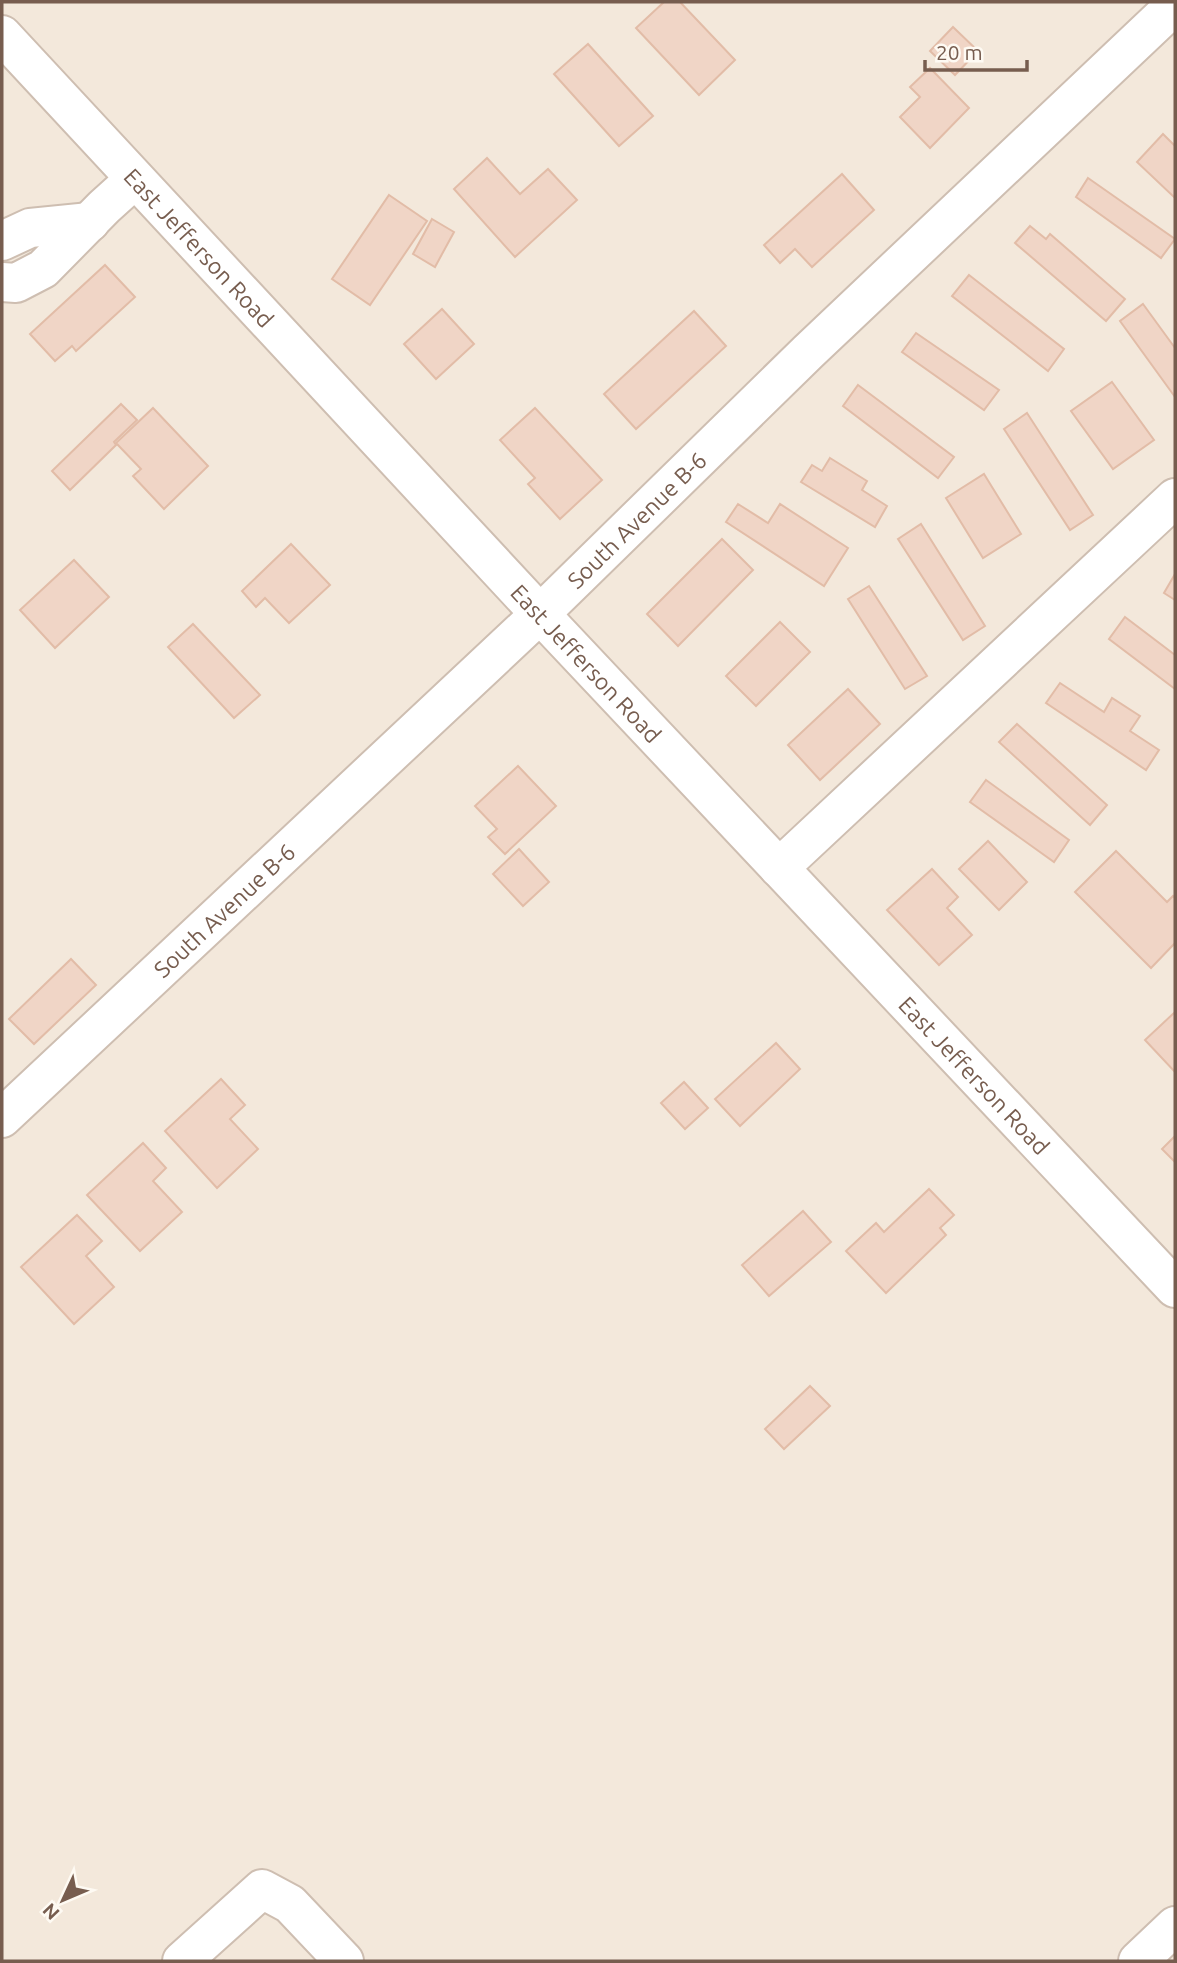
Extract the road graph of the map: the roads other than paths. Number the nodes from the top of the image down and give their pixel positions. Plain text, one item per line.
1 (1175, 5) edge
2 (2, 35) edge
3 (135, 179) junction
4 (90, 222) junction
5 (2, 241) edge
6 (2, 282) edge
7 (1175, 498) edge
8 (540, 614) junction
9 (779, 868) junction
10 (2, 1118) edge
11 (1173, 1281) edge
12 (1175, 1926) edge
13 (183, 1961) edge
14 (344, 1961) edge
15 (1138, 1961) edge

1 - 8 street, South Avenue B-6
2 - 3 street, East Jefferson Road
3 - 4 street
3 - 8 street, East Jefferson Road
4 - 5 street
4 - 6 street
7 - 9 street
8 - 9 street, East Jefferson Road
8 - 10 street, South Avenue B-6
9 - 11 street, East Jefferson Road
12 - 15 street
13 - 14 street

